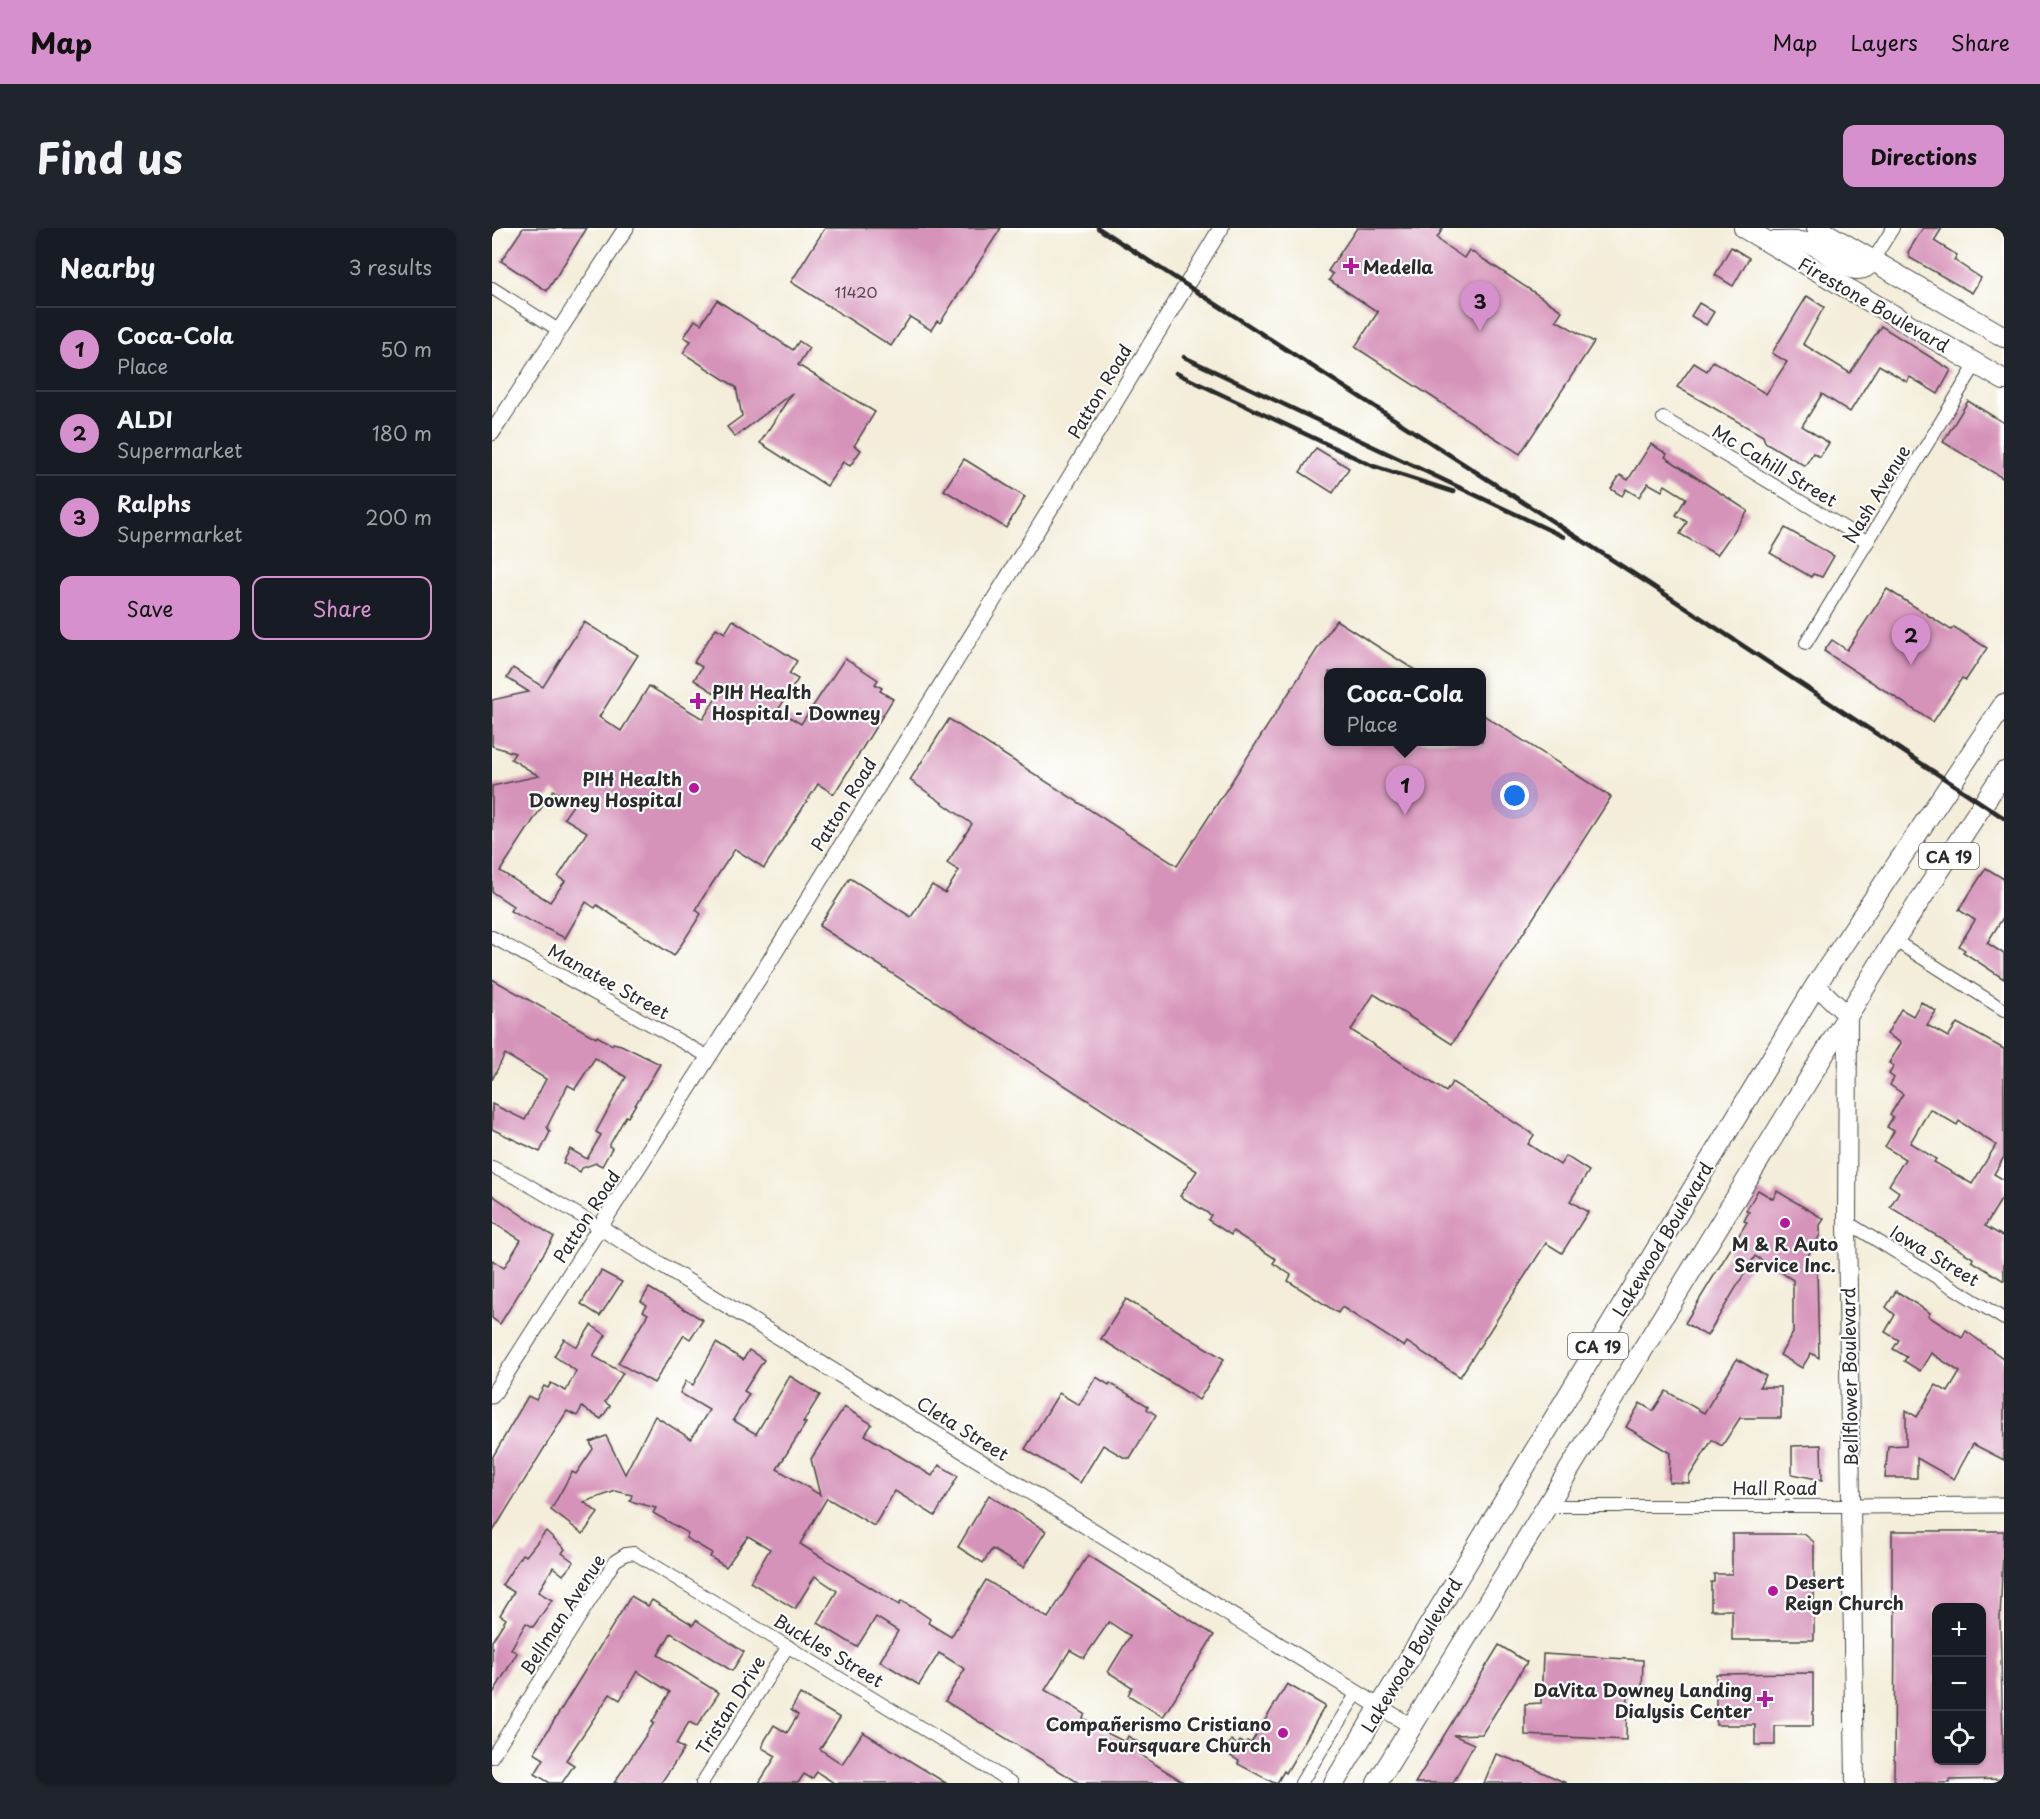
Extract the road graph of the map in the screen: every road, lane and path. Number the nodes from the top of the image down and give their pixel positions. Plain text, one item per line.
1 (626, 228) edge
2 (1221, 228) edge
3 (1744, 228) edge
4 (1817, 228) edge
5 (1893, 228) edge
6 (1768, 242) junction
7 (1873, 260) junction
8 (492, 288) edge
9 (560, 331) junction
10 (2004, 337) edge
11 (1976, 364) junction
12 (2004, 380) edge
13 (1664, 418) dead end
14 (492, 433) edge
15 (1868, 542) junction
16 (1806, 643) dead end
17 (2004, 704) edge
18 (2004, 772) edge
19 (492, 937) edge
20 (1894, 940) junction
21 (1815, 985) junction
22 (2004, 1010) edge
23 (1848, 1016) junction
24 (709, 1057) junction
25 (492, 1167) edge
26 (1847, 1222) junction
27 (601, 1228) junction
28 (2004, 1319) edge
29 (492, 1396) edge
30 (2004, 1505) edge
31 (1546, 1506) junction
32 (1851, 1506) junction
33 (626, 1554) joint
34 (788, 1646) junction
35 (1357, 1693) junction
36 (1380, 1707) junction
37 (1411, 1726) junction
38 (492, 1757) edge
39 (702, 1783) edge
40 (1012, 1783) edge
41 (1301, 1783) edge
42 (1334, 1783) edge
43 (1377, 1783) edge
44 (1855, 1783) edge

1 - 9 street
2 - 24 street, Patton Road
3 - 6 main road, Firestone Boulevard
4 - 7 main road, Firestone Boulevard
5 - 7 street
6 - 7 main road
6 - 11 main road, Firestone Boulevard
7 - 10 main road, Firestone Boulevard
8 - 9 street
9 - 14 street
11 - 12 main road, Firestone Boulevard
11 - 15 street, Nash Avenue
13 - 15 street, Mc Cahill Street
15 - 16 street, Nash Avenue
17 - 21 main road, Lakewood Boulevard / CA 19
18 - 20 main road, Lakewood Boulevard / CA 19
19 - 24 street, Manatee Street
20 - 22 street
20 - 23 main road, Lakewood Boulevard / CA 19
21 - 23 main road
21 - 36 main road, Lakewood Boulevard / CA 19
23 - 26 main road, Bellflower Boulevard
23 - 31 main road, Lakewood Boulevard
24 - 27 street, Patton Road
25 - 27 street, Cleta Street
26 - 28 street, Iowa Street
26 - 32 main road, Bellflower Boulevard
27 - 29 street, Patton Road
27 - 35 street, Cleta Street
30 - 32 street, Hall Road
31 - 32 street, Hall Road
31 - 37 main road, Lakewood Boulevard
32 - 44 main road, Bellflower Boulevard
33 - 34 street, Buckles Street
33 - 38 street, Bellman Avenue
34 - 39 street, Tristan Drive
34 - 40 street, Buckles Street
35 - 36 street, Cleta Street
35 - 41 street, Lakewood Boulevard
36 - 37 street, Cleta Street
36 - 42 main road, Lakewood Boulevard / CA 19
37 - 43 main road, Lakewood Boulevard

